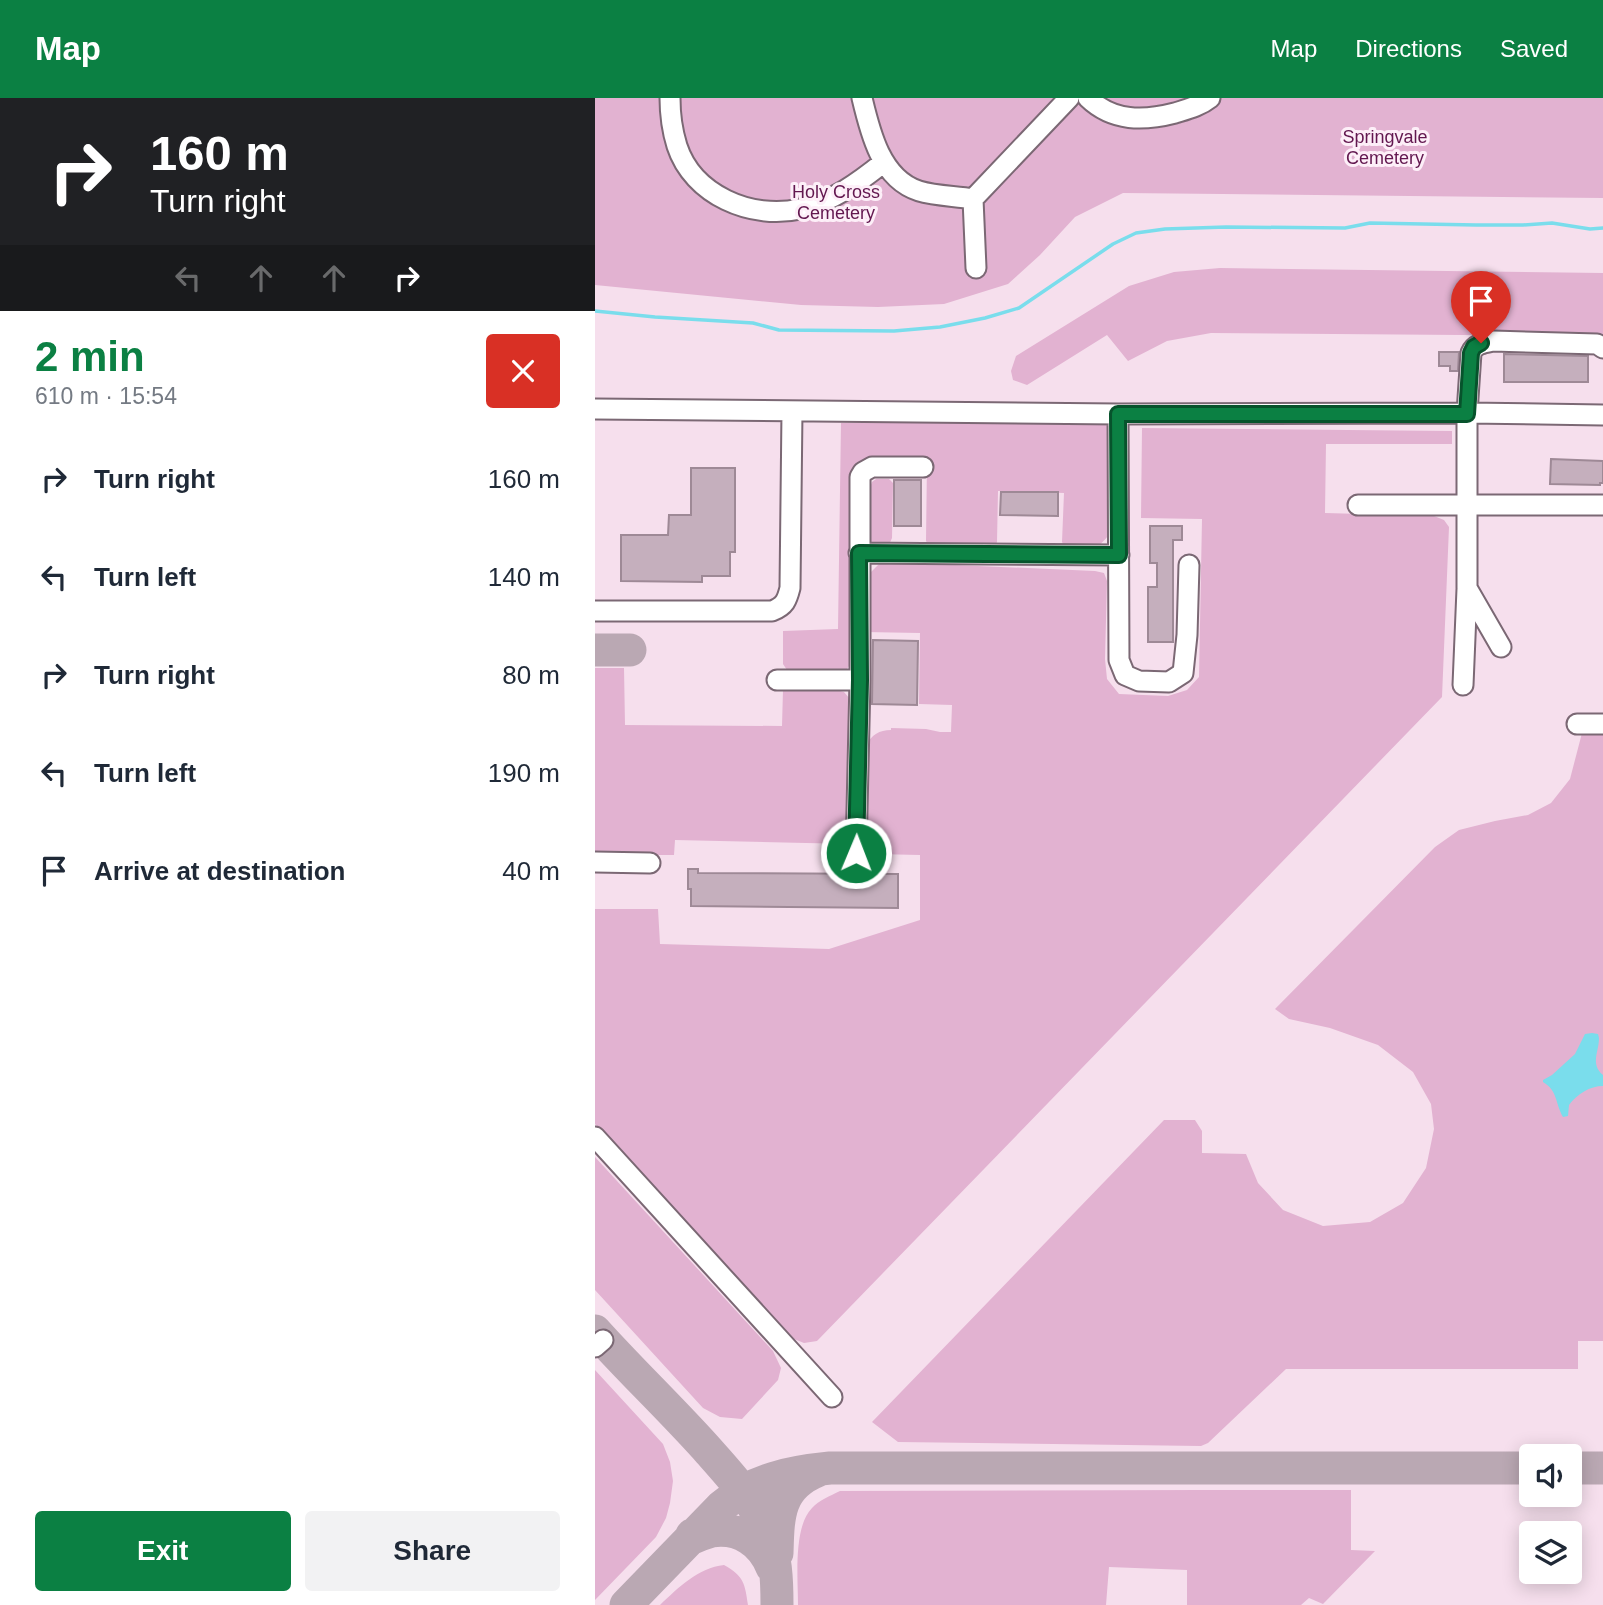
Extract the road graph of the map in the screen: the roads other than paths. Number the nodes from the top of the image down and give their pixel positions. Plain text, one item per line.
1 (670, 98) edge
2 (862, 98) edge
3 (1069, 98) edge
4 (1088, 98) edge
5 (1210, 98) edge
6 (884, 162) junction
7 (973, 199) junction
8 (976, 268) dead end
9 (1603, 348) edge
10 (595, 410) edge
11 (792, 411) junction
12 (1118, 414) junction
13 (1467, 414) junction
14 (1603, 415) edge
15 (923, 467) dead end
16 (1358, 505) dead end
17 (1603, 505) edge
18 (1467, 506) junction
19 (859, 553) junction
20 (1119, 555) junction
21 (1189, 565) dead end
22 (1467, 588) junction
23 (595, 611) edge
24 (1501, 647) dead end
25 (777, 680) dead end
26 (860, 680) junction
27 (1463, 685) dead end
28 (1577, 724) dead end
29 (1603, 724) edge
30 (856, 853) dead end
31 (595, 862) edge
32 (650, 863) dead end
33 (595, 1137) edge
34 (832, 1397) dead end

1 - 6 lane
2 - 6 lane
3 - 7 lane
4 - 5 lane
6 - 7 lane
7 - 8 lane
9 - 13 lane
10 - 11 lane
11 - 12 lane
11 - 23 lane
12 - 13 lane
12 - 20 lane
13 - 14 lane
13 - 18 lane
15 - 19 lane
16 - 18 lane
17 - 18 lane
18 - 22 lane
19 - 20 lane
19 - 26 lane
20 - 21 lane
22 - 24 lane
22 - 27 lane
25 - 26 lane
26 - 30 lane
28 - 29 lane
31 - 32 lane
33 - 34 lane

